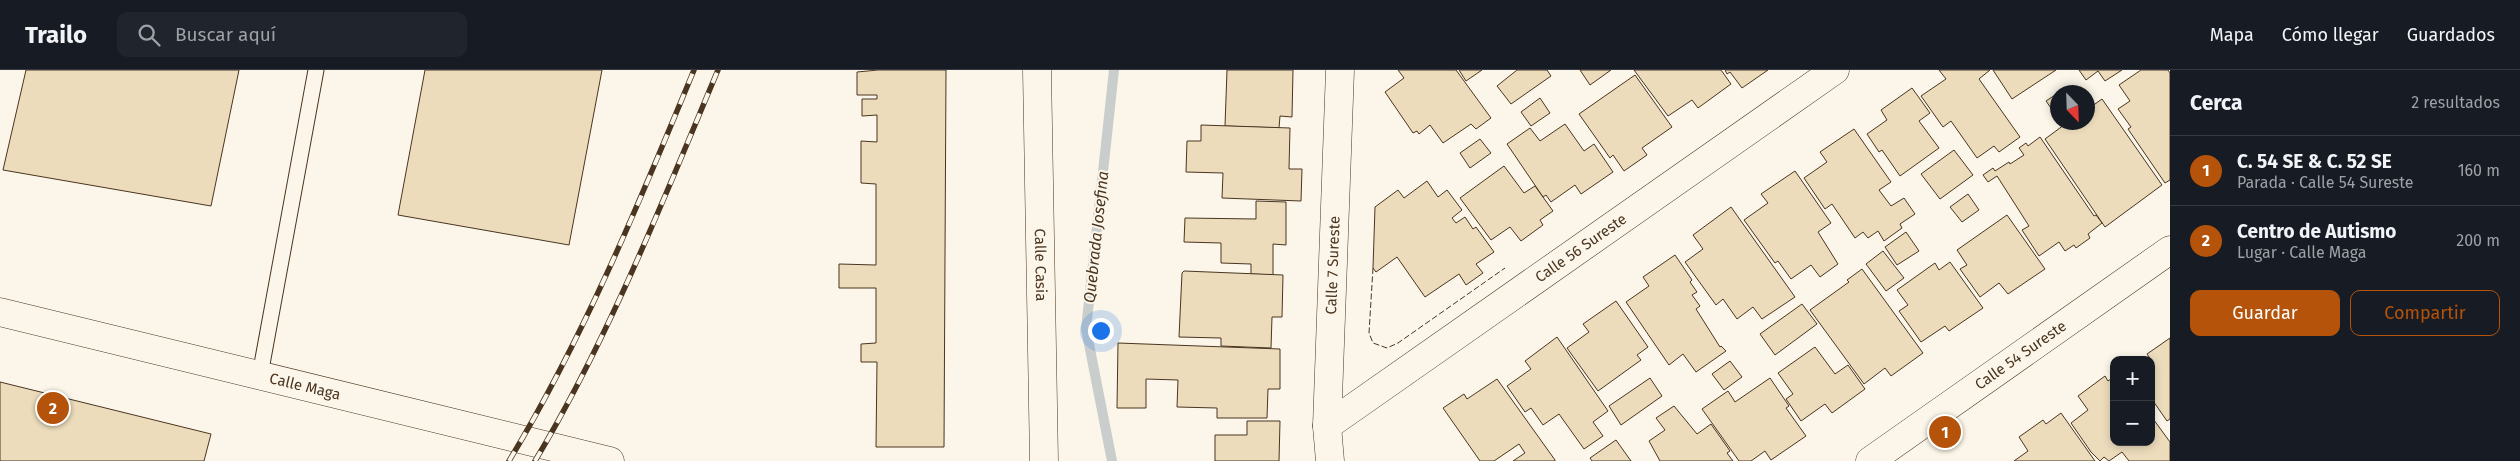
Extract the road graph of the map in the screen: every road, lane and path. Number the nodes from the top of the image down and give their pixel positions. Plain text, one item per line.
1 (316, 70) edge
2 (1037, 70) edge
3 (1340, 70) edge
4 (1836, 70) edge
5 (2170, 250) edge
6 (0, 312) edge
7 (260, 375) junction
8 (1327, 426) junction
9 (610, 461) edge
10 (1044, 461) edge
11 (1330, 461) edge
12 (1870, 461) edge

1 - 7 lane
2 - 10 street, Calle Casia
3 - 8 street, Calle 7 Sureste
4 - 8 street, Calle 56 Sureste
5 - 12 street, Calle 54 Sureste
6 - 7 street, Calle Maga
7 - 9 street, Calle Maga
8 - 11 street, Calle 7 Sureste

